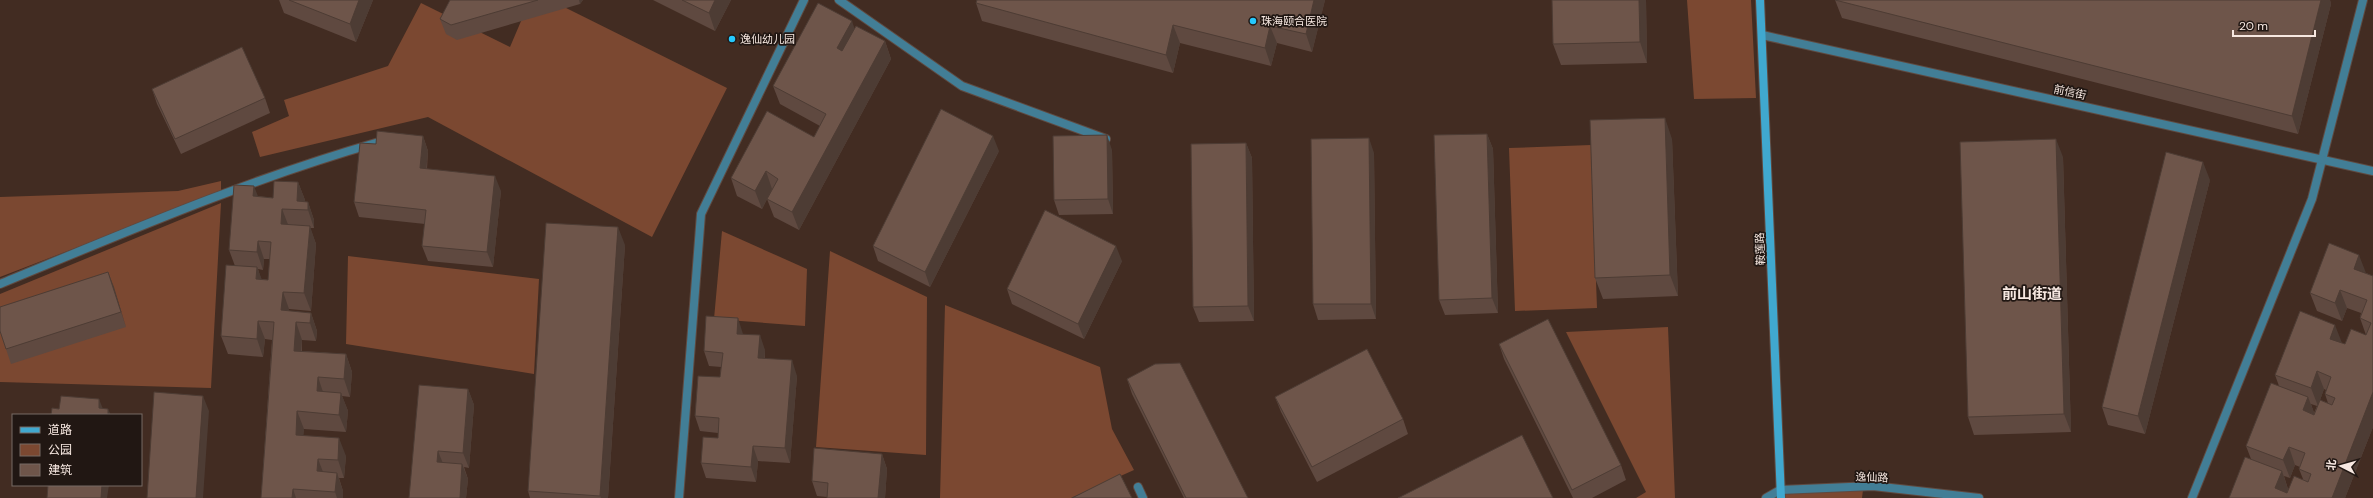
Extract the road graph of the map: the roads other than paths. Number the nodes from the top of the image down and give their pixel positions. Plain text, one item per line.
1 (804, 0) edge
2 (839, 0) edge
3 (1760, 0) edge
4 (2363, 0) edge
5 (1762, 35) junction
6 (1108, 140) edge
7 (378, 142) edge
8 (2322, 159) junction
9 (2373, 171) edge
10 (0, 284) edge
11 (1138, 486) dead end
12 (1780, 494) edge
13 (679, 498) edge
14 (1143, 498) edge
15 (1766, 498) edge
16 (1979, 498) edge
17 (2192, 498) edge

1 - 13 street
2 - 6 street
3 - 5 street, 鞍莲路
4 - 8 street
5 - 8 street, 前信街
5 - 12 street, 鞍莲路
7 - 10 street
8 - 9 street, 前信街
8 - 17 street
11 - 14 street
12 - 15 street, 逸仙路
12 - 16 street, 逸仙路

